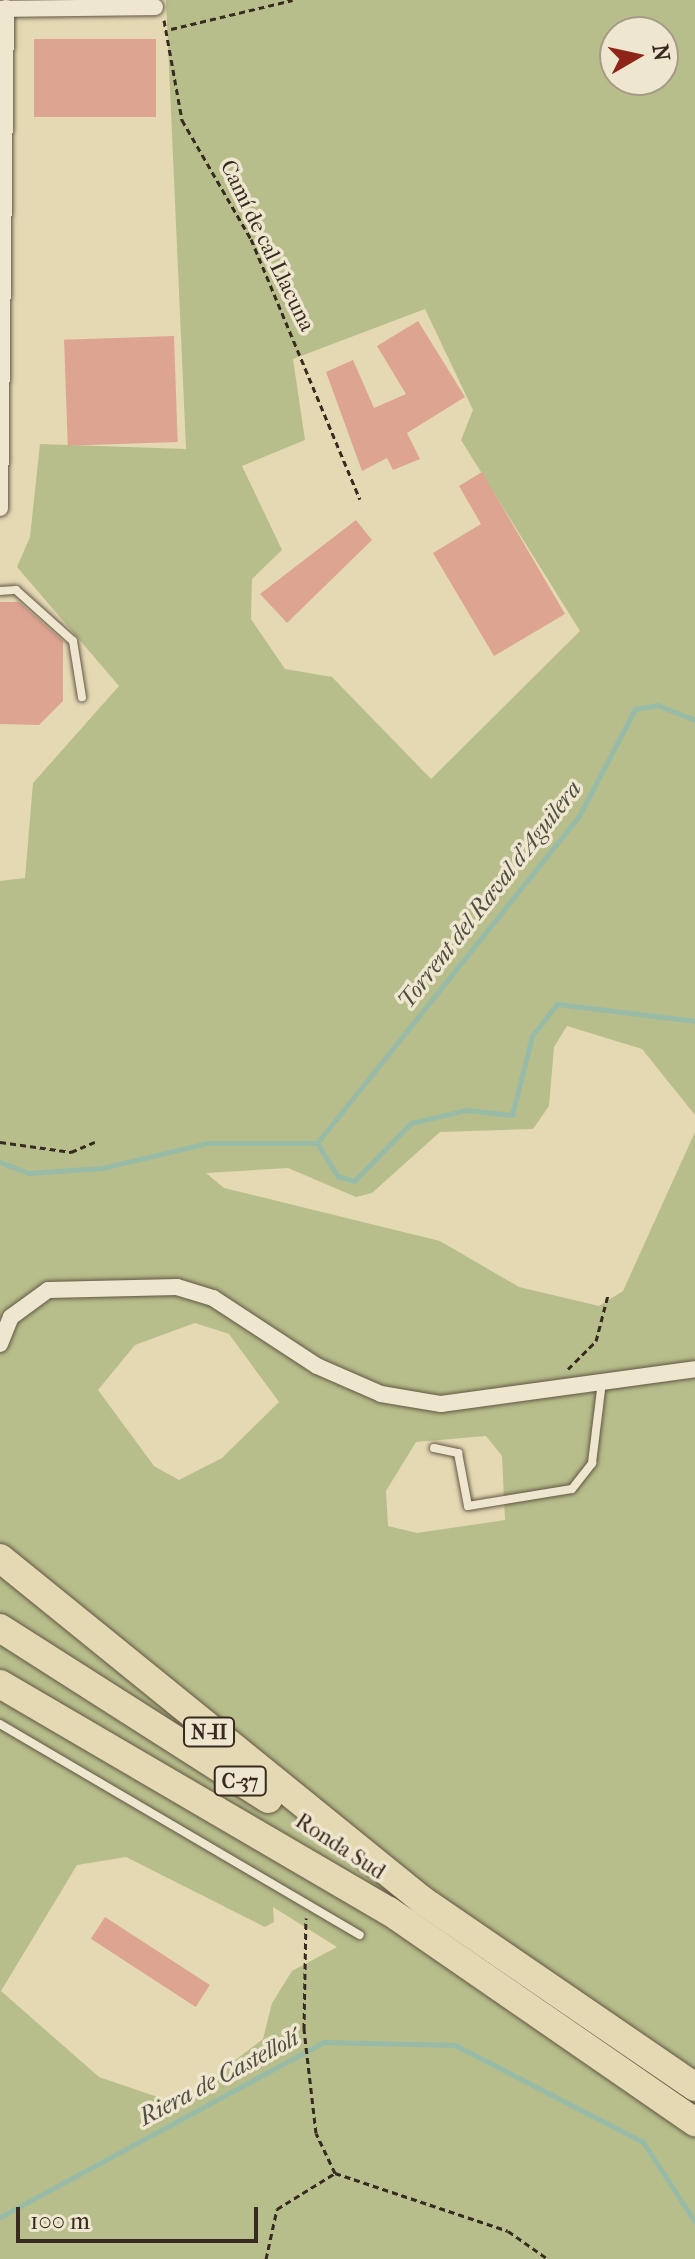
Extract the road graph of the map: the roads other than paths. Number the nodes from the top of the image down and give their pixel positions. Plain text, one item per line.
1 (155, 7) road end
2 (3, 8) edge
3 (0, 508) edge
4 (0, 591) edge
5 (82, 697) dead end
6 (0, 1344) edge
7 (695, 1369) edge
8 (602, 1379) junction
9 (434, 1448) dead end
10 (0, 1558) edge
11 (0, 1628) edge
12 (55, 1665) junction
13 (0, 1684) edge
14 (0, 1724) edge
15 (422, 1900) junction
16 (389, 1911) junction
17 (360, 1935) dead end
18 (695, 2087) edge
19 (695, 2122) edge

1 - 2 street
2 - 3 street
4 - 5 lane
6 - 8 street
7 - 8 street
8 - 9 lane
10 - 15 highway, N-II
11 - 12 highway, Ronda Sud / C-37
12 - 15 highway, Ronda Sud / C-37
12 - 16 highway, Ronda Sud / C-37
13 - 16 highway
14 - 17 lane
15 - 18 highway, C-37
16 - 19 highway, C-37

